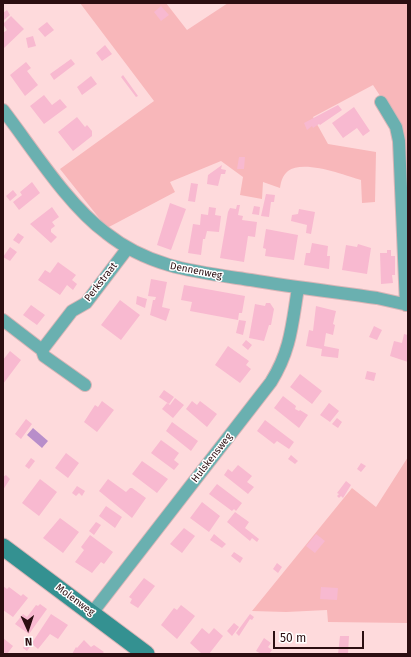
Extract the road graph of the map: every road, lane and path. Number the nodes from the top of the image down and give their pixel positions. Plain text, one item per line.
1 (381, 102) dead end
2 (3, 110) edge
3 (127, 249) junction
4 (298, 288) junction
5 (407, 305) edge
6 (3, 320) edge
7 (42, 350) junction
8 (85, 385) dead end
9 (3, 547) edge
10 (92, 614) junction
11 (146, 654) edge

1 - 5 street, Dennenweg
2 - 3 street, Dennenweg
3 - 4 street, Dennenweg
3 - 7 street, Perkstraat
4 - 5 street, Dennenweg
4 - 10 street, Hulskensweg
6 - 7 street
7 - 8 street
9 - 10 street, Molenweg
10 - 11 street, Molenweg

